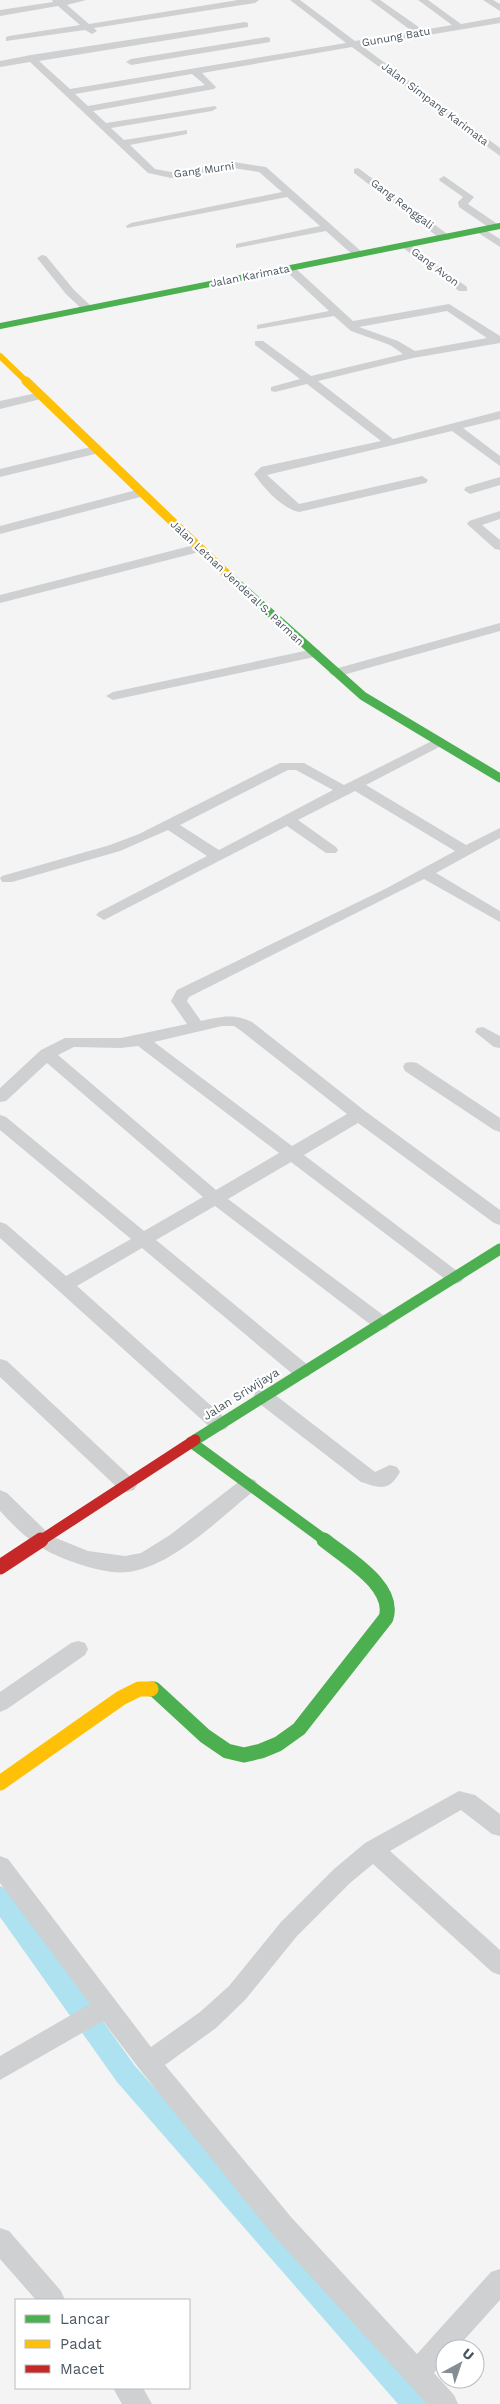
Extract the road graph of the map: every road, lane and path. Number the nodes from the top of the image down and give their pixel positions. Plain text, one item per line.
1 (82, 0) edge
2 (255, 0) edge
3 (294, 0) edge
4 (374, 0) edge
5 (422, 0) edge
6 (487, 0) edge
7 (58, 2) edge
8 (216, 3) edge
9 (500, 8) edge
10 (0, 13) edge
11 (500, 20) edge
12 (245, 25) junction
13 (87, 27) junction
14 (460, 27) junction
15 (0, 30) edge
16 (421, 33) junction
17 (9, 39) junction
18 (267, 40) junction
19 (356, 44) junction
20 (110, 45) junction
21 (27, 55) junction
22 (287, 55) junction
23 (131, 62) junction
24 (0, 64) edge
25 (194, 71) junction
26 (150, 78) junction
27 (68, 92) junction
28 (86, 108) junction
29 (212, 108) dead end
30 (104, 126) junction
31 (184, 132) dead end
32 (123, 143) junction
33 (499, 151) edge
34 (358, 171) dead end
35 (444, 179) dead end
36 (287, 194) junction
37 (131, 226) dead end
38 (498, 227) edge
39 (327, 228) junction
40 (481, 230) junction
41 (446, 238) junction
42 (500, 244) edge
43 (240, 246) dead end
44 (406, 246) junction
45 (359, 255) junction
46 (42, 258) dead end
47 (290, 269) junction
48 (463, 289) dead end
49 (88, 309) junction
50 (338, 312) junction
51 (351, 325) junction
52 (0, 326) edge
53 (261, 327) dead end
54 (498, 339) edge
55 (260, 343) dead end
56 (414, 355) junction
57 (0, 356) edge
58 (309, 380) junction
59 (275, 390) dead end
60 (41, 396) junction
61 (0, 405) edge
62 (500, 415) edge
63 (454, 427) junction
64 (391, 444) junction
65 (95, 450) junction
66 (500, 462) edge
67 (0, 473) edge
68 (422, 480) dead end
69 (500, 481) edge
70 (470, 490) dead end
71 (140, 493) junction
72 (500, 515) edge
73 (0, 530) edge
74 (500, 546) edge
75 (198, 548) junction
76 (0, 598) edge
77 (500, 627) edge
78 (314, 653) junction
79 (336, 673) junction
80 (113, 696) dead end
81 (438, 742) junction
82 (500, 778) edge
83 (351, 788) junction
84 (288, 820) junction
85 (170, 825) junction
86 (500, 832) edge
87 (330, 850) dead end
88 (466, 852) junction
89 (218, 856) junction
90 (426, 874) junction
91 (7, 879) dead end
92 (104, 915) dead end
93 (500, 917) edge
94 (196, 1026) junction
95 (483, 1032) dead end
96 (141, 1040) junction
97 (500, 1043) edge
98 (47, 1054) junction
99 (411, 1067) dead end
100 (0, 1098) edge
101 (359, 1115) junction
102 (0, 1121) edge
103 (500, 1126) edge
104 (291, 1154) junction
105 (214, 1197) junction
106 (500, 1218) edge
107 (0, 1228) edge
108 (143, 1239) junction
109 (500, 1249) edge
110 (455, 1278) junction
111 (65, 1285) junction
112 (380, 1323) junction
113 (0, 1366) edge
114 (302, 1371) junction
115 (263, 1396) junction
116 (219, 1424) junction
117 (191, 1442) junction
118 (390, 1472) dead end
119 (127, 1485) junction
120 (248, 1485) junction
121 (0, 1498) edge
122 (43, 1540) junction
123 (0, 1567) edge
124 (78, 1648) dead end
125 (0, 1702) edge
126 (0, 1783) edge
127 (500, 1827) edge
128 (373, 1850) junction
129 (0, 1866) edge
130 (500, 1965) edge
131 (99, 2012) junction
132 (149, 2063) junction
133 (0, 2069) edge
134 (0, 2240) edge
135 (500, 2281) edge
136 (51, 2299) edge
137 (418, 2372) junction
138 (127, 2389) edge
139 (139, 2404) edge
140 (446, 2404) edge

1 - 7 street
2 - 8 street
3 - 19 street, Jalan Simpang Karimata
4 - 16 street
5 - 14 street, Gunung Batu
6 - 9 street
7 - 10 street
7 - 13 street
8 - 12 street
8 - 13 street
11 - 14 street
12 - 18 street
12 - 20 street
13 - 17 street
13 - 20 street
14 - 16 street, Gunung Batu
15 - 17 street
16 - 19 street, Gunung Batu
17 - 21 street
18 - 22 street
18 - 23 street
19 - 22 street, Gunung Batu
19 - 33 street, Jalan Simpang Karimata
20 - 21 street
20 - 23 street
21 - 24 street
21 - 27 street, Gang Murni
22 - 25 street, Gunung Batu
23 - 26 street
25 - 26 street, Gunung Batu
25 - 28 street
26 - 27 street, Gunung Batu
27 - 28 street, Gang Murni
28 - 30 street, Gang Murni
29 - 30 street
30 - 32 street, Gang Murni
31 - 32 street
32 - 36 street, Gang Murni
34 - 41 street, Gang Renggali
35 - 38 street
36 - 37 street
36 - 39 street, Gang Murni
38 - 40 main road, Jalan Karimata
39 - 43 street
39 - 45 street, Gang Murni
40 - 41 main road, Jalan Karimata
40 - 42 street
41 - 44 main road, Jalan Karimata
44 - 45 main road, Jalan Karimata
44 - 48 street, Gang Avon
45 - 47 main road, Jalan Karimata
46 - 49 street
47 - 49 main road, Jalan Karimata
47 - 50 street
49 - 52 main road, Jalan Karimata
50 - 51 street
50 - 53 street
51 - 54 street
51 - 56 street
54 - 56 street
55 - 58 street
56 - 58 street
57 - 60 main road, Jalan Letnan Jenderal S. Parman
58 - 59 street
58 - 64 street
60 - 61 street
60 - 65 main road, Jalan Letnan Jenderal S. Parman
62 - 63 street
63 - 64 street
63 - 66 street
64 - 68 street
65 - 67 street
65 - 71 main road, Jalan Letnan Jenderal S. Parman
69 - 70 street
71 - 73 street
71 - 75 main road, Jalan Letnan Jenderal S. Parman
72 - 74 street
75 - 76 street
75 - 78 main road, Jalan Letnan Jenderal S. Parman
77 - 79 street
78 - 79 main road, Jalan Letnan Jenderal S. Parman
78 - 80 street
79 - 81 main road, Jalan Letnan Jenderal S. Parman
81 - 82 main road, Jalan Letnan Jenderal S. Parman
81 - 83 street
83 - 84 street
83 - 85 street
83 - 88 street
84 - 87 street
84 - 89 street
85 - 89 street
85 - 91 street
86 - 88 street
88 - 90 street
89 - 92 street
90 - 93 street
90 - 94 street
94 - 96 street
94 - 101 street
95 - 97 street
96 - 98 street
96 - 104 street
98 - 100 street
98 - 105 street
99 - 103 street
101 - 104 street
101 - 106 street
102 - 108 street
104 - 105 street
104 - 110 street
105 - 108 street
105 - 112 street
107 - 111 street
108 - 111 street
108 - 114 street
109 - 110 main road, Jalan Sriwijaya
110 - 112 main road, Jalan Sriwijaya
111 - 116 street
112 - 114 main road, Jalan Sriwijaya
113 - 119 street
114 - 115 main road, Jalan Sriwijaya
115 - 116 main road, Jalan Sriwijaya
115 - 118 street
116 - 117 main road, Jalan Sriwijaya
117 - 119 main road, Jalan Sriwijaya
117 - 120 main road
119 - 122 main road, Jalan Sriwijaya
120 - 122 street
120 - 126 main road
121 - 122 street
122 - 123 main road, Jalan Sriwijaya
124 - 125 street
127 - 128 street
128 - 130 street
128 - 132 street
129 - 131 street
131 - 132 street
131 - 133 street
132 - 137 street
134 - 136 street
135 - 137 street
137 - 140 street
138 - 139 street

